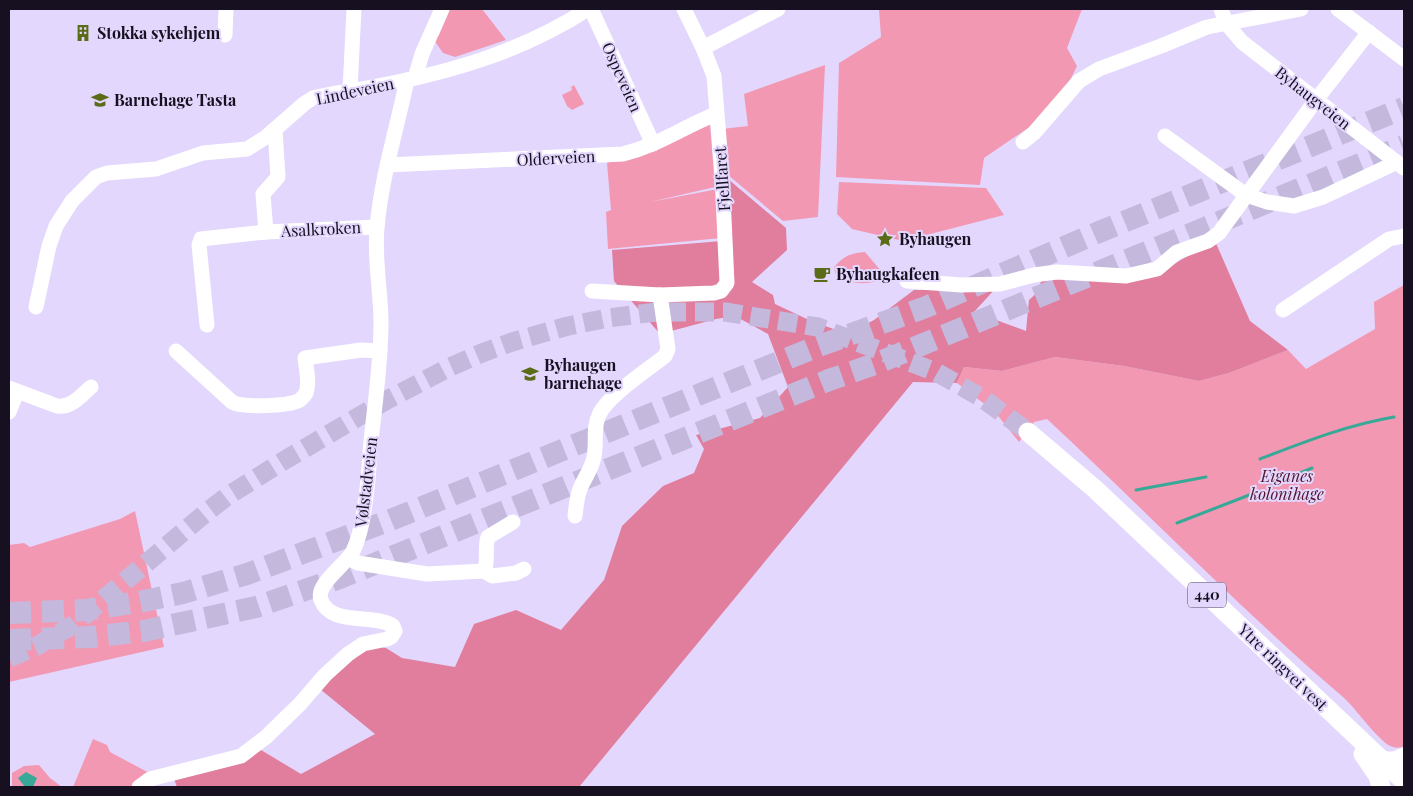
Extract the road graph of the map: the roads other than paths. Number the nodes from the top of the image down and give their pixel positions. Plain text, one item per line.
1 (226, 9) edge
2 (354, 9) edge
3 (442, 9) edge
4 (590, 9) edge
5 (684, 9) edge
6 (778, 9) edge
7 (1221, 9) edge
8 (1301, 9) edge
9 (1338, 9) edge
10 (1226, 23) junction
11 (1369, 32) junction
12 (225, 35) dead end
13 (703, 48) junction
14 (1404, 59) edge
15 (411, 79) junction
16 (350, 90) junction
17 (1316, 100) junction
18 (716, 114) junction
19 (275, 130) junction
20 (1165, 136) dead end
21 (1023, 142) dead end
22 (653, 144) junction
23 (388, 165) junction
24 (1399, 165) edge
25 (1246, 195) junction
26 (377, 227) junction
27 (266, 232) junction
28 (1404, 236) edge
29 (907, 281) dead end
30 (592, 291) dead end
31 (660, 295) junction
32 (36, 307) dead end
33 (1283, 310) dead end
34 (207, 325) dead end
35 (380, 351) junction
36 (176, 352) dead end
37 (92, 386) dead end
38 (13, 390) edge
39 (9, 412) edge
40 (1028, 432) tunnel mouth
41 (575, 516) dead end
42 (513, 522) dead end
43 (348, 558) junction
44 (524, 569) dead end
45 (484, 571) junction
46 (1312, 695) junction
47 (1404, 757) edge
48 (1383, 761) junction
49 (1404, 781) edge
50 (139, 787) edge
51 (1381, 787) edge

1 - 12 street
2 - 16 street
3 - 15 street, Vølstadveien
4 - 15 street, Lindeveien
4 - 22 street, Ospeveien
5 - 13 street, Fjellfaret
6 - 13 street
7 - 10 street
8 - 10 street
9 - 11 street
10 - 17 street, Byhaugveien
10 - 21 street
11 - 14 street
11 - 17 street
13 - 18 street, Fjellfaret
15 - 16 street, Lindeveien
15 - 23 street, Vølstadveien
16 - 19 street, Lindeveien
17 - 24 street, Byhaugveien
17 - 25 street
18 - 22 street, Olderveien
18 - 31 street, Fjellfaret
19 - 27 street, Asalkroken
19 - 32 street, Lindeveien
20 - 25 street
22 - 23 street, Olderveien
23 - 26 street, Vølstadveien
24 - 25 street
25 - 29 street
26 - 27 street, Asalkroken
26 - 35 street, Vølstadveien
27 - 34 street, Asalkroken
28 - 33 street
30 - 31 street, Fjellfaret
31 - 41 street
35 - 36 street
35 - 43 street, Vølstadveien
37 - 38 street
38 - 39 street
40 - 46 main road, Ytre ringvei vest / 440
42 - 45 street
43 - 45 street
43 - 50 street, Vølstadveien
44 - 45 street
46 - 48 main road, Ytre ringvei vest / 440
46 - 51 main road, 440
47 - 48 main road
48 - 49 main road, Ytre ringvei vest / 440

